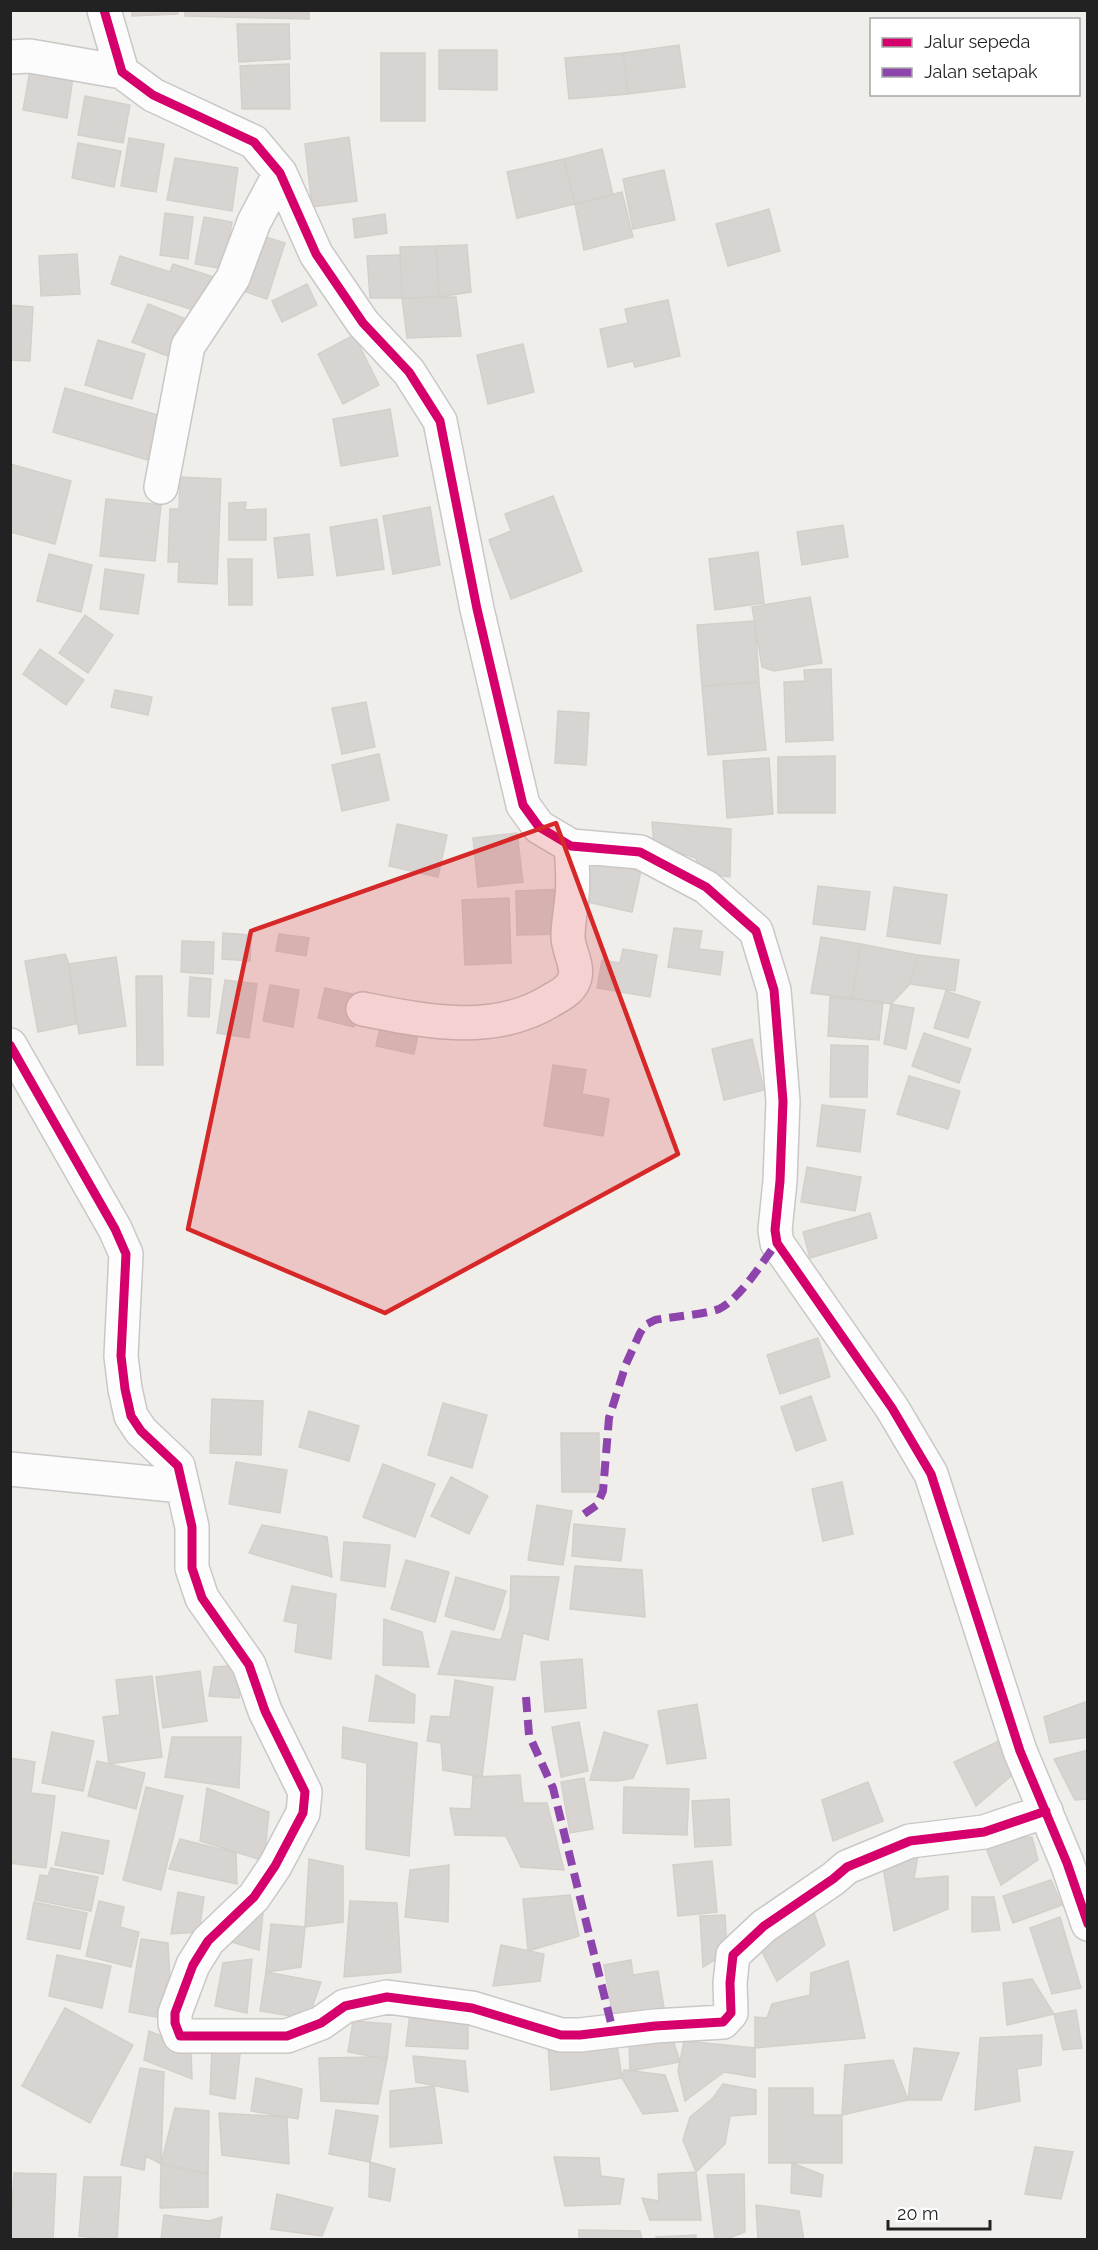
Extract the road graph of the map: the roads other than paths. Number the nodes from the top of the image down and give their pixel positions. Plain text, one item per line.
1 (104, 10) edge
2 (10, 57) edge
3 (122, 72) junction
4 (280, 173) junction
5 (161, 486) dead end
6 (571, 846) junction
7 (363, 1009) dead end
8 (10, 1046) edge
9 (10, 1468) edge
10 (182, 1486) junction
11 (1046, 1811) junction
12 (1088, 1924) edge

1 - 3 street
2 - 3 street
3 - 4 street
4 - 5 street
4 - 6 street
6 - 7 street
6 - 11 street
8 - 10 street
9 - 10 street
10 - 11 street
11 - 12 street

